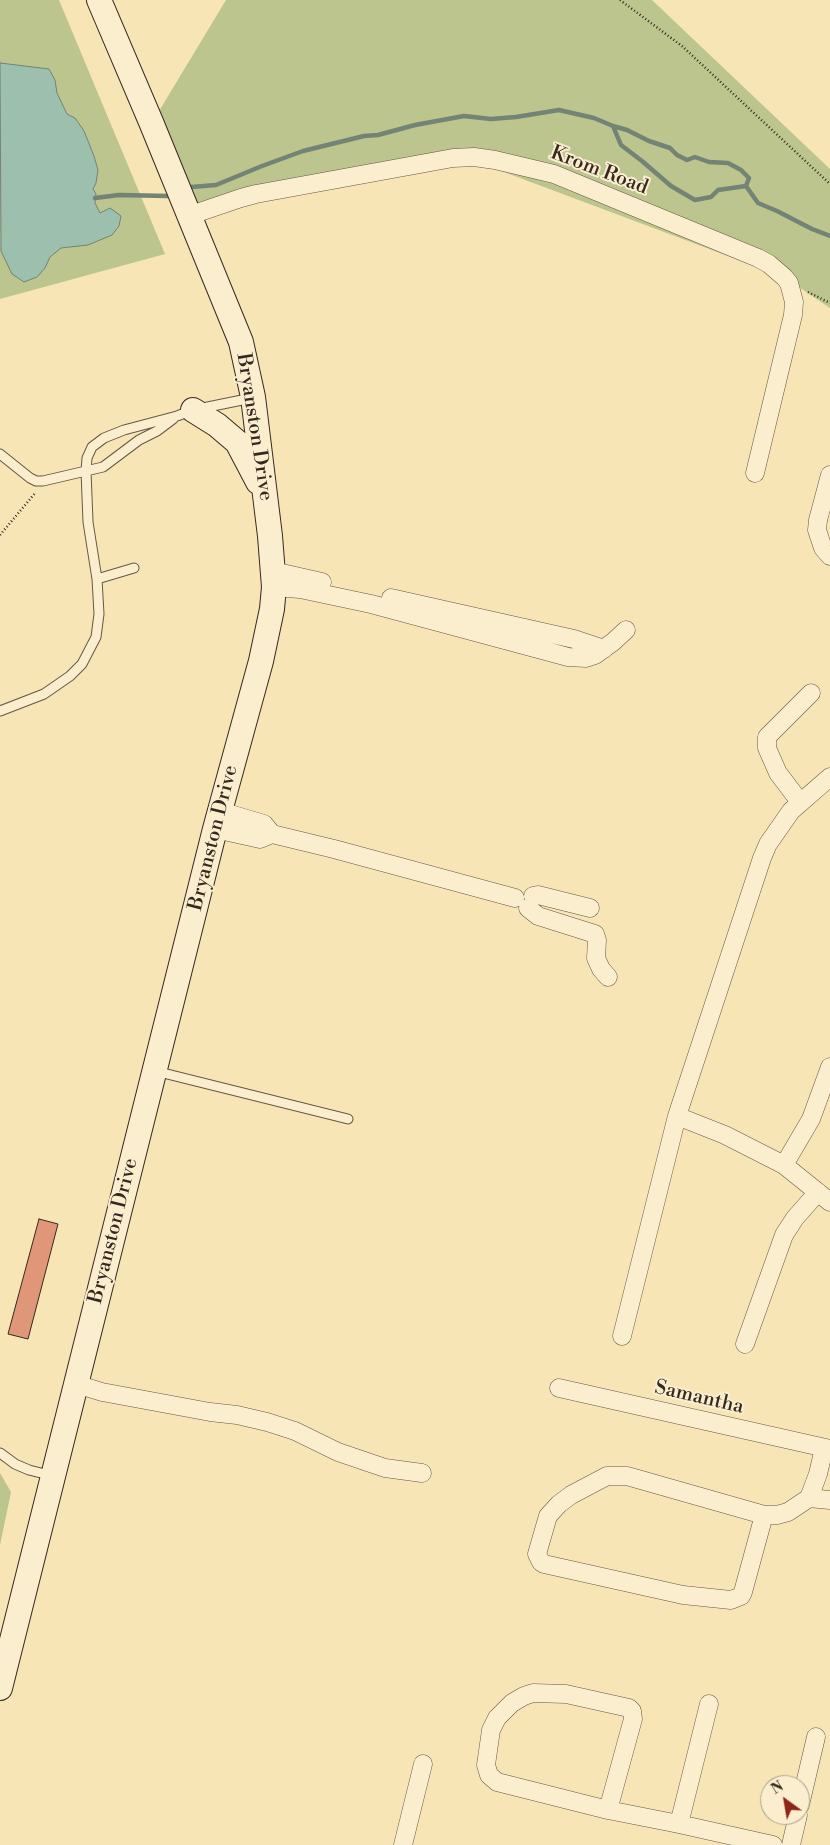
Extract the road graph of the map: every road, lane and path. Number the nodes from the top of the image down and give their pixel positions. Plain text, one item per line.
1 (99, 0) edge
2 (620, 0) edge
3 (830, 184) edge
4 (188, 216) junction
5 (253, 397) junction
6 (185, 413) junction
7 (0, 454) edge
8 (86, 471) junction
9 (755, 473) dead end
10 (830, 475) edge
11 (43, 481) junction
12 (265, 494) junction
13 (0, 535) edge
14 (830, 556) edge
15 (134, 568) dead end
16 (97, 579) junction
17 (274, 579) junction
18 (626, 630) dead end
19 (811, 693) dead end
20 (0, 711) edge
21 (830, 777) edge
22 (800, 802) junction
23 (217, 820) junction
24 (525, 901) junction
25 (590, 908) dead end
26 (608, 977) dead end
27 (830, 1067) edge
28 (155, 1071) junction
29 (677, 1116) junction
30 (348, 1118) dead end
31 (784, 1165) junction
32 (824, 1197) edge
33 (622, 1336) dead end
34 (745, 1344) dead end
35 (76, 1384) junction
36 (559, 1388) dead end
37 (827, 1448) edge
38 (0, 1453) edge
39 (422, 1473) dead end
40 (53, 1476) junction
41 (809, 1498) junction
42 (830, 1500) edge
43 (764, 1515) junction
44 (0, 1688) edge
45 (709, 1704) dead end
46 (816, 1737) dead end
47 (423, 1764) dead end
48 (807, 1775) edge
49 (608, 1810) junction
50 (679, 1824) junction
51 (795, 1825) edge
52 (403, 1845) edge
53 (773, 1845) edge
54 (790, 1845) edge

1 - 4 street, Bryanston Drive
2 - 3 path
4 - 5 street, Bryanston Drive
4 - 9 street, Krom Road
5 - 6 lane
5 - 12 street, Bryanston Drive
6 - 8 lane
6 - 8 lane
6 - 12 street
7 - 11 lane
8 - 11 lane
8 - 16 lane
10 - 14 street
11 - 13 path
12 - 17 street, Bryanston Drive
15 - 16 lane
16 - 20 lane
17 - 18 street
17 - 23 street, Bryanston Drive
19 - 22 street
21 - 22 street
22 - 29 street
23 - 24 street
23 - 28 street, Bryanston Drive
24 - 25 street
24 - 26 street
27 - 31 street
28 - 30 lane
28 - 35 street, Bryanston Drive
29 - 31 street
29 - 33 street
31 - 32 street
32 - 34 street
35 - 39 street
35 - 40 street, Bryanston Drive
36 - 37 street, Samantha
37 - 41 street
38 - 40 lane
40 - 44 street, Bryanston Drive
41 - 42 street
41 - 43 street
43 - 43 street
45 - 50 street
46 - 48 street
47 - 52 street
49 - 49 street
49 - 50 street
50 - 53 street
51 - 54 street

